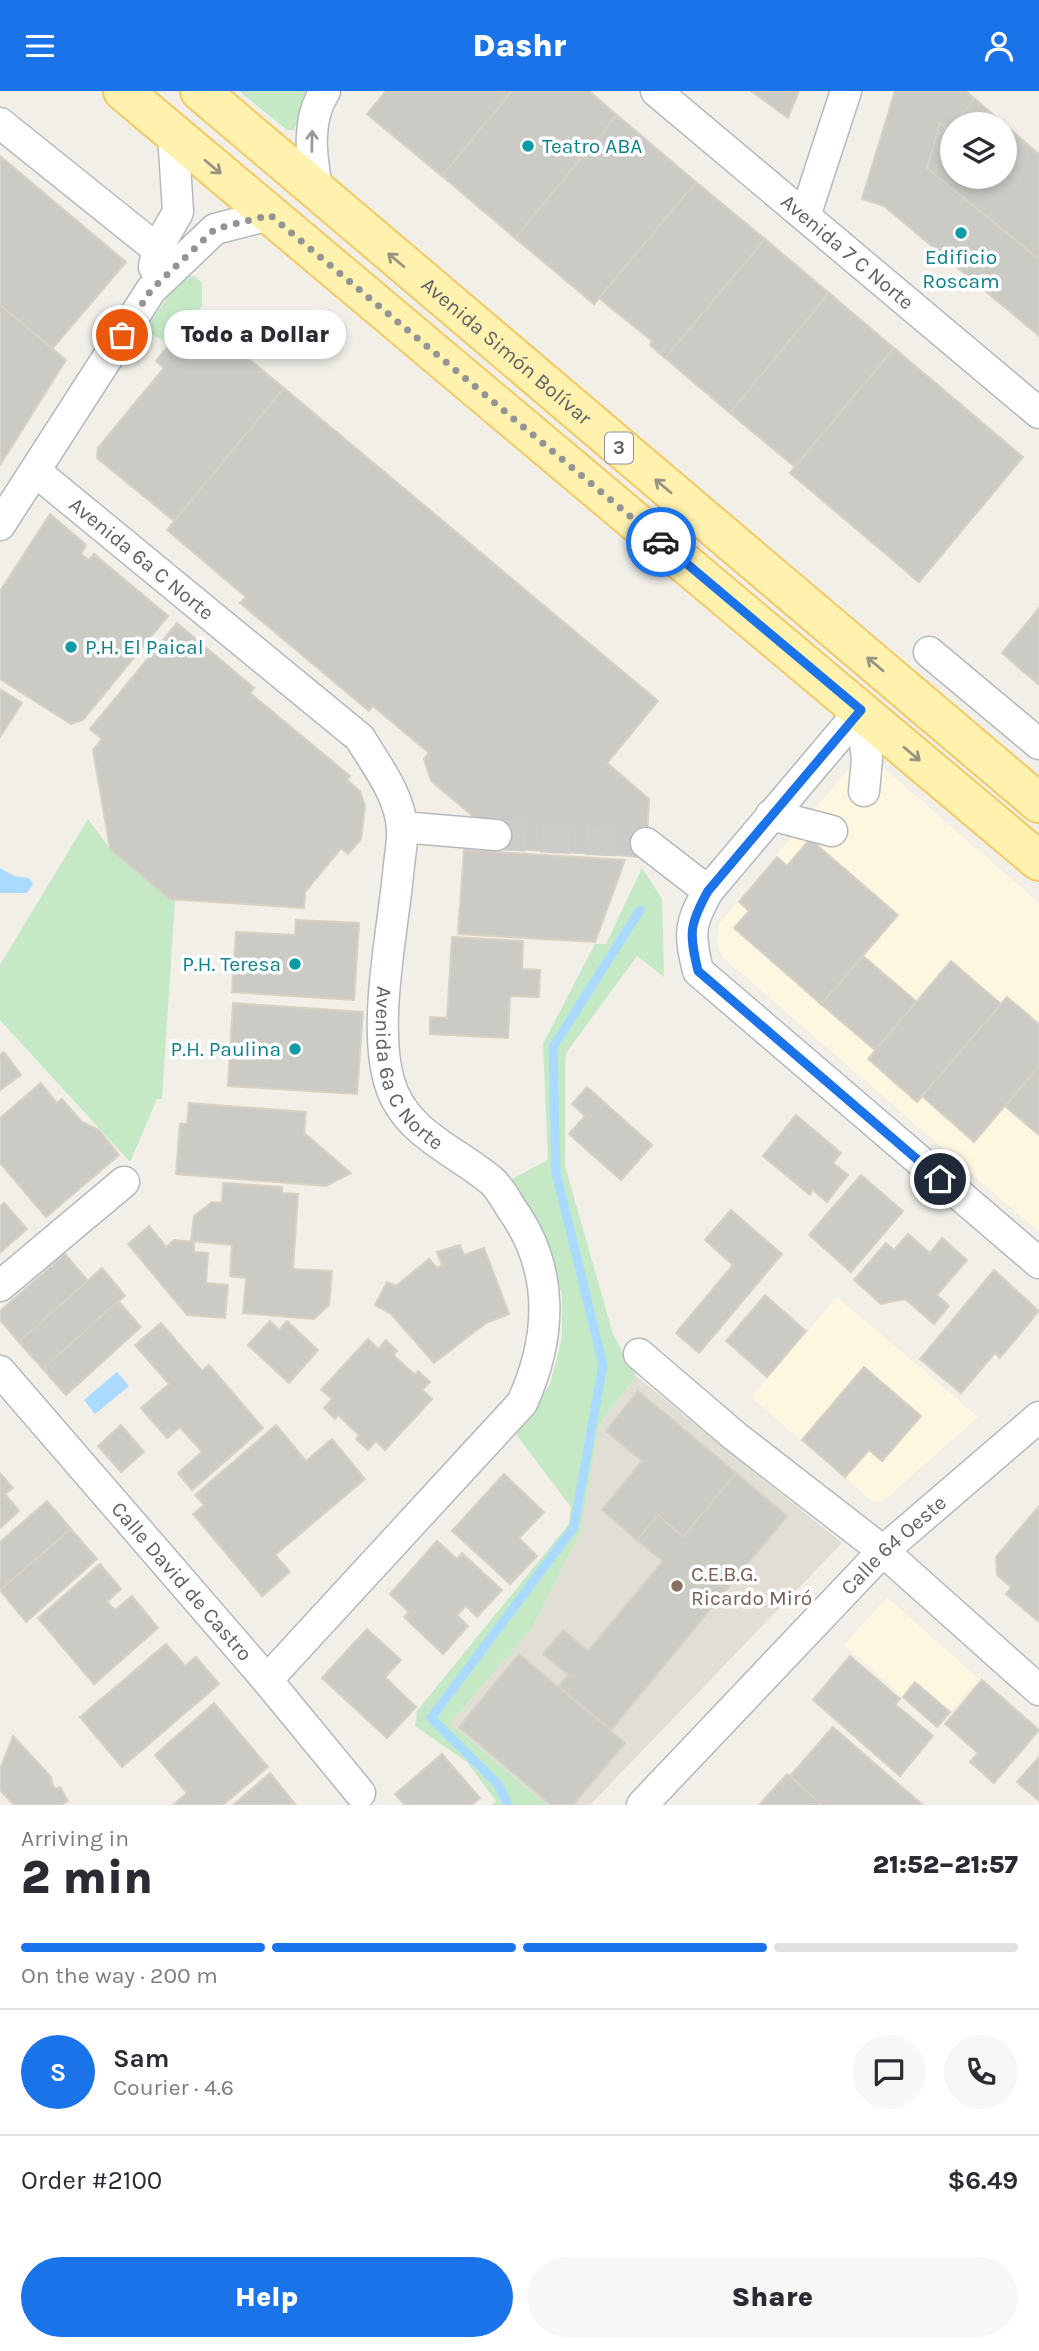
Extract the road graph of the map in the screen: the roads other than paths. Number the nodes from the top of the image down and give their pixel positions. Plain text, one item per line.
1 (123, 91) edge
2 (200, 91) edge
3 (325, 91) edge
4 (656, 91) edge
5 (846, 91) edge
6 (0, 123) edge
7 (173, 133) junction
8 (318, 194) junction
9 (270, 215) junction
10 (805, 216) junction
11 (157, 249) junction
12 (151, 290) junction
13 (1039, 413) edge
14 (35, 471) junction
15 (0, 525) edge
16 (929, 652) dead end
17 (861, 710) junction
18 (1039, 744) edge
19 (864, 792) dead end
20 (1039, 803) edge
21 (771, 815) junction
22 (402, 827) junction
23 (832, 831) dead end
24 (496, 835) tunnel mouth
25 (646, 843) tunnel mouth
26 (1039, 861) edge
27 (708, 891) junction
28 (124, 1182) dead end
29 (1034, 1249) edge
30 (0, 1286) edge
31 (639, 1354) dead end
32 (0, 1371) edge
33 (1039, 1417) edge
34 (883, 1551) junction
35 (267, 1680) junction
36 (1039, 1690) edge
37 (360, 1793) dead end
38 (642, 1805) edge

1 - 7 main road, 3
2 - 8 main road, Avenida Simón Bolívar / 3
8 -> 3 street
4 - 10 street, Avenida 7 C Norte
5 - 10 street
6 - 11 street
7 -> 9 main road, 3
7 - 11 street
20 -> 8 main road, Avenida Simón Bolívar / 3
9 - 12 street
9 - 17 main road, 3
10 - 13 street, Avenida 7 C Norte
11 - 12 street
12 - 14 street
14 - 15 street
14 - 22 street, Avenida 6a C Norte
16 - 18 street
17 - 19 street
17 - 21 street
17 -> 26 main road, 3
21 - 23 street
21 - 27 street
22 - 24 street
22 - 35 street, Avenida 6a C Norte
25 - 27 street
27 - 29 street
28 - 30 street
31 - 34 street
32 - 35 street, Calle David de Castro
33 - 34 street, Calle 64 Oeste
34 - 36 street
34 - 38 street, Calle 64 Oeste
35 - 37 street, Calle David de Castro

